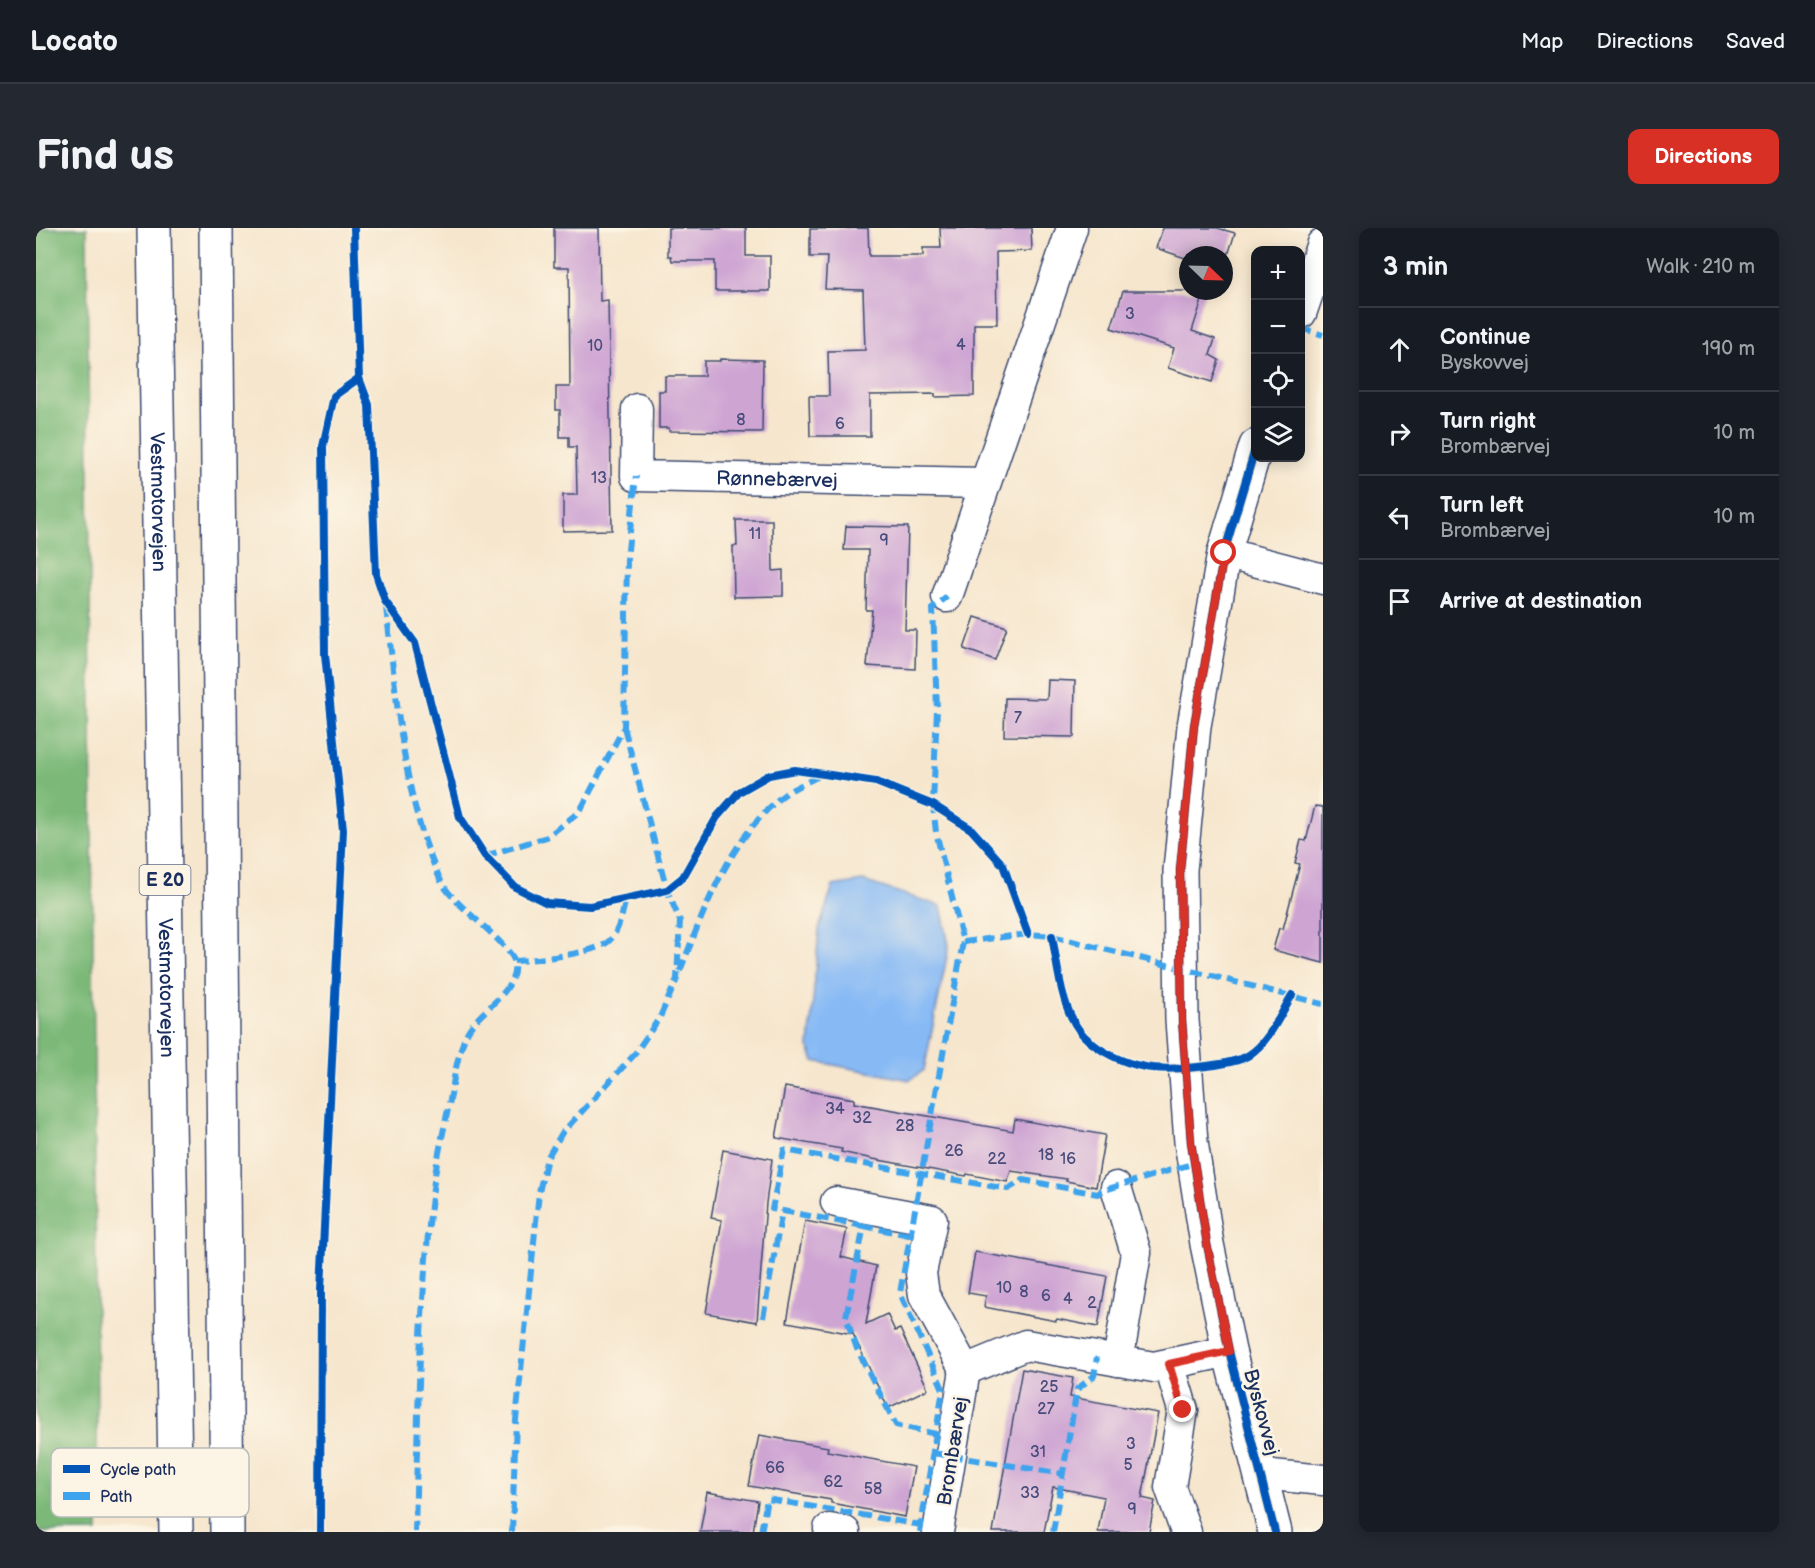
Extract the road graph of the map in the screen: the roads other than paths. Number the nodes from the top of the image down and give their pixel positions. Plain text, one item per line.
1 (154, 228) edge
2 (216, 228) edge
3 (1072, 228) edge
4 (1323, 245) edge
5 (1304, 300) edge
6 (637, 409) dead end
7 (1251, 462) edge
8 (986, 483) junction
9 (1224, 553) junction
10 (1323, 579) edge
11 (947, 597) dead end
12 (1116, 1187) dead end
13 (836, 1202) dead end
14 (1229, 1351) junction
15 (1118, 1361) junction
16 (1169, 1364) junction
17 (965, 1370) junction
18 (175, 1448) edge
19 (226, 1448) edge
20 (1261, 1474) junction
21 (1323, 1480) edge
22 (176, 1517) edge
23 (227, 1517) edge
24 (176, 1532) edge
25 (227, 1532) edge
26 (938, 1532) edge
27 (1186, 1532) edge
28 (1275, 1532) edge

1 - 18 main road, Vestmotorvejen / E 20
2 - 19 main road
3 - 8 street
4 - 5 main road
6 - 8 street, Rønnebærvej
7 - 9 main road, Byskovvej
8 - 11 street
9 - 10 street
9 - 14 main road, Byskovvej
12 - 15 street
13 - 17 street, Brombærvej
14 - 16 street, Brombærvej
14 - 20 main road, Byskovvej
15 - 16 street, Brombærvej
15 - 17 street, Brombærvej
16 - 27 street
17 - 26 street, Brombærvej
20 - 21 street
20 - 28 main road, Byskovvej
22 - 24 main road, Vestmotorvejen / E 20
23 - 25 main road

